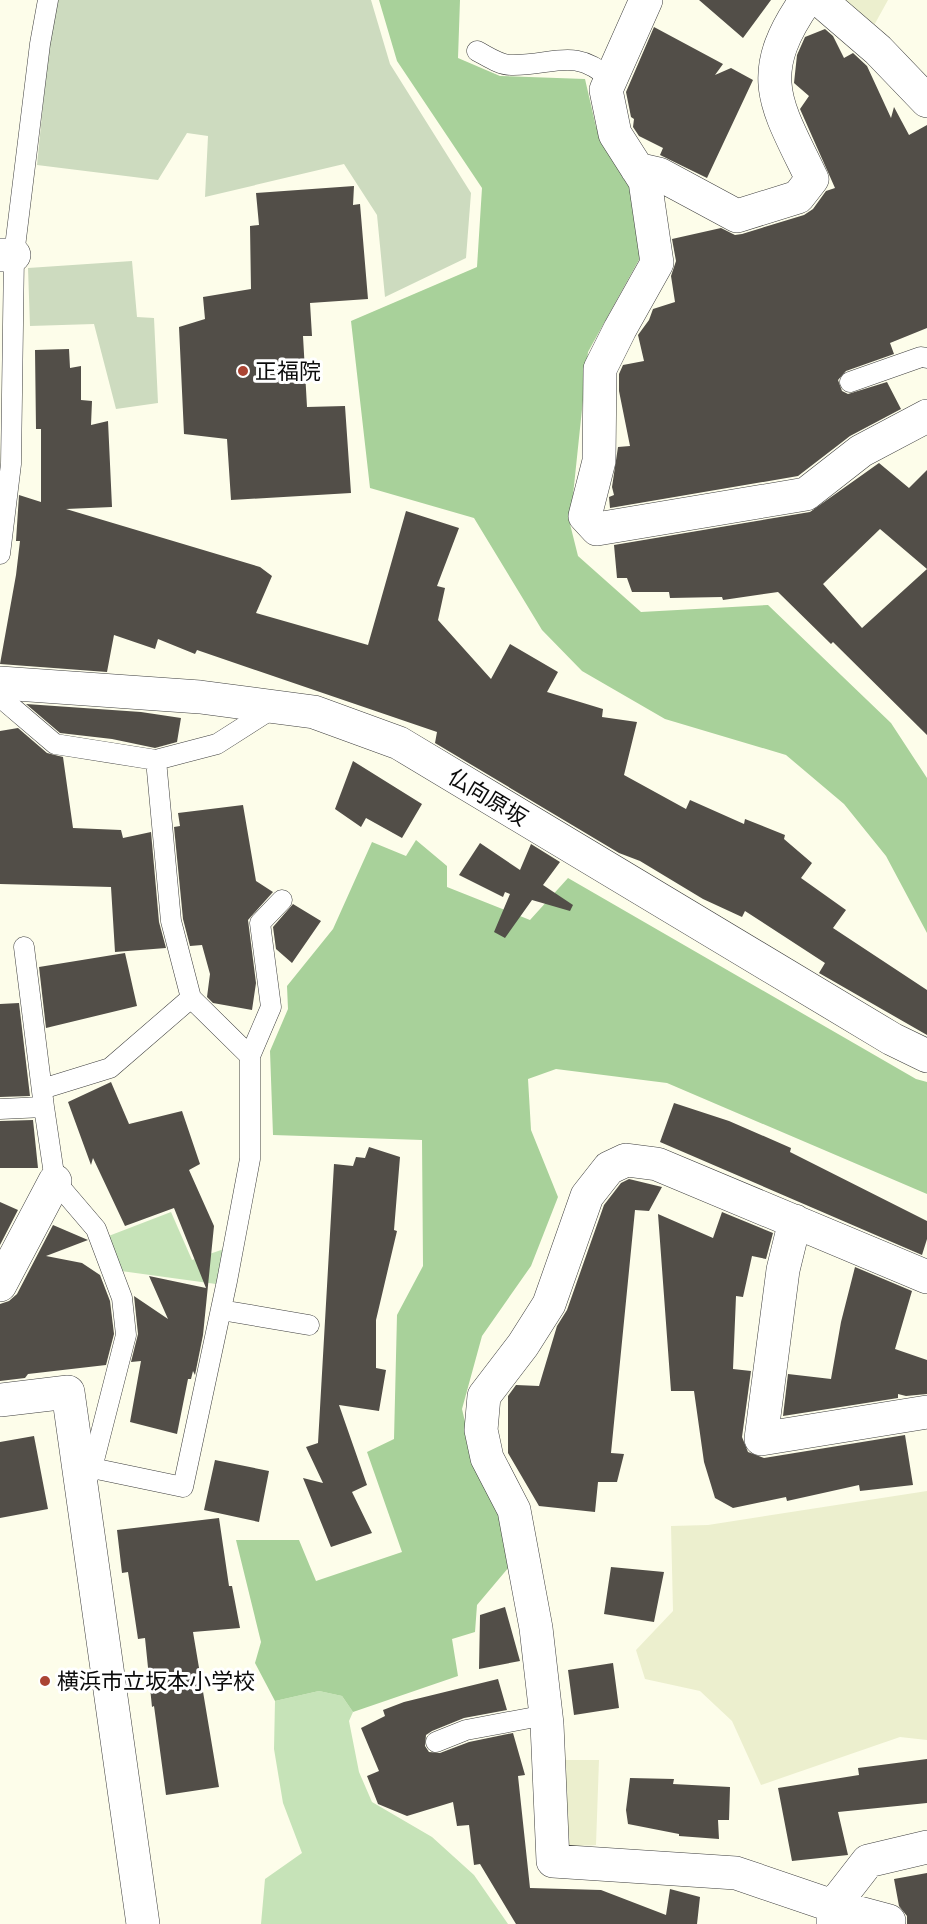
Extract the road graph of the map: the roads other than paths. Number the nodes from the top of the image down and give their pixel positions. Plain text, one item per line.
1 (48, 0) edge
2 (646, 0) edge
3 (806, 0) edge
4 (820, 0) edge
5 (477, 51) dead end
6 (610, 79) junction
7 (927, 101) edge
8 (637, 169) junction
9 (7, 255) edge
10 (927, 358) edge
11 (850, 381) dead end
12 (927, 416) edge
13 (0, 554) edge
14 (0, 683) edge
15 (0, 697) edge
16 (275, 707) junction
17 (156, 760) junction
18 (282, 900) dead end
19 (24, 947) dead end
20 (191, 998) junction
21 (250, 1056) junction
22 (927, 1056) edge
23 (43, 1098) junction
24 (0, 1110) edge
25 (55, 1181) junction
26 (795, 1221) junction
27 (927, 1277) edge
28 (0, 1285) edge
29 (221, 1310) junction
30 (309, 1325) dead end
31 (0, 1400) edge
32 (927, 1412) edge
33 (87, 1479) junction
34 (546, 1714) junction
35 (436, 1742) dead end
36 (927, 1846) edge
37 (833, 1915) edge
38 (889, 1921) dead end
39 (143, 1924) edge

1 - 9 lane
2 - 6 street
3 - 8 street
4 - 7 street
5 - 6 lane
6 - 8 street
8 - 12 street
9 - 13 lane
10 - 11 lane
14 - 16 street, 仏向原坂
15 - 17 lane
16 - 17 lane
16 - 22 street, 仏向原坂
17 - 20 lane
18 - 21 lane
19 - 23 lane
20 - 21 lane
20 - 23 lane
21 - 29 lane
23 - 24 lane
23 - 25 lane
25 - 28 street
25 - 33 lane
26 - 27 street
26 - 32 street
26 - 34 street
29 - 30 lane
29 - 33 lane
31 - 33 street
33 - 39 street
34 - 35 lane
34 - 37 street
36 - 37 street
37 - 38 street

